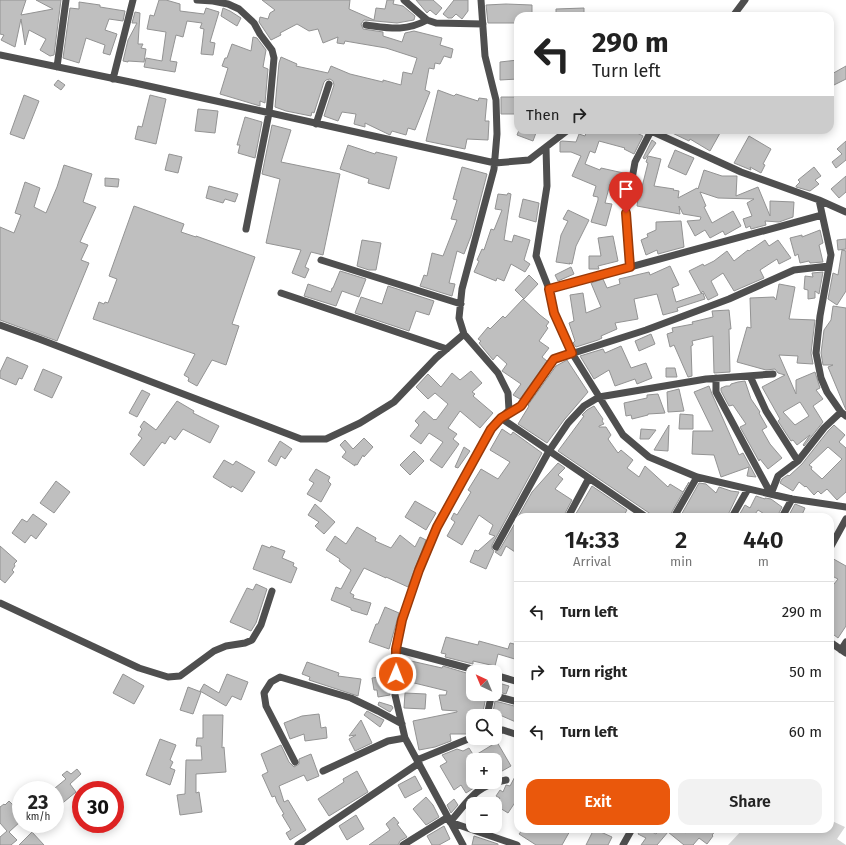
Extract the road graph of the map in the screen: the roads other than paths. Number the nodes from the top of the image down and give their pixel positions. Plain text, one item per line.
1 (66, 0) edge
2 (133, 0) edge
3 (197, 0) edge
4 (404, 0) edge
5 (481, 0) edge
6 (745, 0) edge
7 (736, 12) edge
8 (427, 20) junction
9 (366, 24) dead end
10 (483, 24) junction
11 (0, 55) edge
12 (57, 67) junction
13 (113, 79) junction
14 (329, 84) dead end
15 (269, 112) junction
16 (316, 124) junction
17 (563, 134) edge
18 (649, 134) edge
19 (657, 134) edge
20 (546, 147) junction
21 (495, 164) junction
22 (819, 200) junction
23 (846, 212) edge
24 (822, 215) junction
25 (246, 229) dead end
26 (321, 260) dead end
27 (829, 266) junction
28 (630, 267) junction
29 (549, 289) junction
30 (281, 293) dead end
31 (460, 304) junction
32 (0, 325) edge
33 (464, 334) junction
34 (447, 349) junction
35 (572, 353) junction
36 (773, 374) dead end
37 (750, 376) junction
38 (716, 378) junction
39 (599, 397) junction
40 (843, 414) edge
41 (501, 418) junction
42 (549, 451) junction
43 (798, 461) junction
44 (697, 477) junction
45 (589, 478) junction
46 (748, 489) junction
47 (771, 494) junction
48 (792, 499) junction
49 (846, 507) edge
50 (515, 513) edge
51 (570, 513) edge
52 (640, 513) edge
53 (676, 513) edge
54 (734, 513) edge
55 (784, 513) edge
56 (514, 514) edge
57 (846, 519) edge
58 (834, 541) edge
59 (496, 547) dead end
60 (272, 591) dead end
61 (0, 603) edge
62 (846, 642) edge
63 (834, 645) edge
64 (396, 649) junction
65 (844, 652) edge
66 (466, 668) edge
67 (502, 677) edge
68 (514, 681) edge
69 (514, 701) edge
70 (488, 709) edge
71 (402, 724) junction
72 (502, 730) edge
73 (514, 734) edge
74 (405, 738) junction
75 (466, 740) edge
76 (295, 762) dead end
77 (418, 762) junction
78 (323, 771) dead end
79 (506, 780) dead end
80 (449, 819) junction
81 (630, 833) edge
82 (298, 845) edge
83 (404, 845) edge
84 (463, 845) edge
85 (517, 845) edge
86 (623, 845) edge

1 - 12 street
2 - 13 street
3 - 15 street
4 - 8 street
5 - 10 street
6 - 7 street
8 - 9 street
8 - 10 street
10 - 21 street
11 - 12 street
12 - 13 street
13 - 15 street
14 - 16 street
15 - 16 street
15 - 25 street
16 - 21 street
17 - 20 street
18 - 28 street
19 - 22 street
20 - 21 street
20 - 29 street
21 - 31 street
22 - 23 street
22 - 24 street
24 - 27 street
24 - 28 street
26 - 31 street
27 - 35 street
27 - 40 street
28 - 29 street
29 - 35 street
30 - 34 street
31 - 33 street
32 - 34 street
33 - 34 street
33 - 41 street
35 - 39 street
35 - 41 street
36 - 37 street
37 - 38 street
37 - 43 street
38 - 39 street
38 - 47 street
39 - 42 street
39 - 44 street
40 - 43 street
41 - 42 street
41 - 64 street
42 - 45 street
42 - 50 street
43 - 47 street
44 - 46 street
44 - 53 street
45 - 51 street
45 - 52 street
46 - 47 street
46 - 54 street
47 - 48 street
48 - 49 street
48 - 55 street
56 - 59 street
57 - 58 street
60 - 61 street
62 - 65 street
63 - 65 street
64 - 66 street
64 - 71 street
67 - 68 street
69 - 70 street
71 - 74 street
71 - 76 street
72 - 73 street
74 - 77 street
74 - 78 street
75 - 77 street
77 - 80 street
77 - 82 street
79 - 80 street
80 - 83 street
80 - 84 street
80 - 85 street
81 - 86 street

